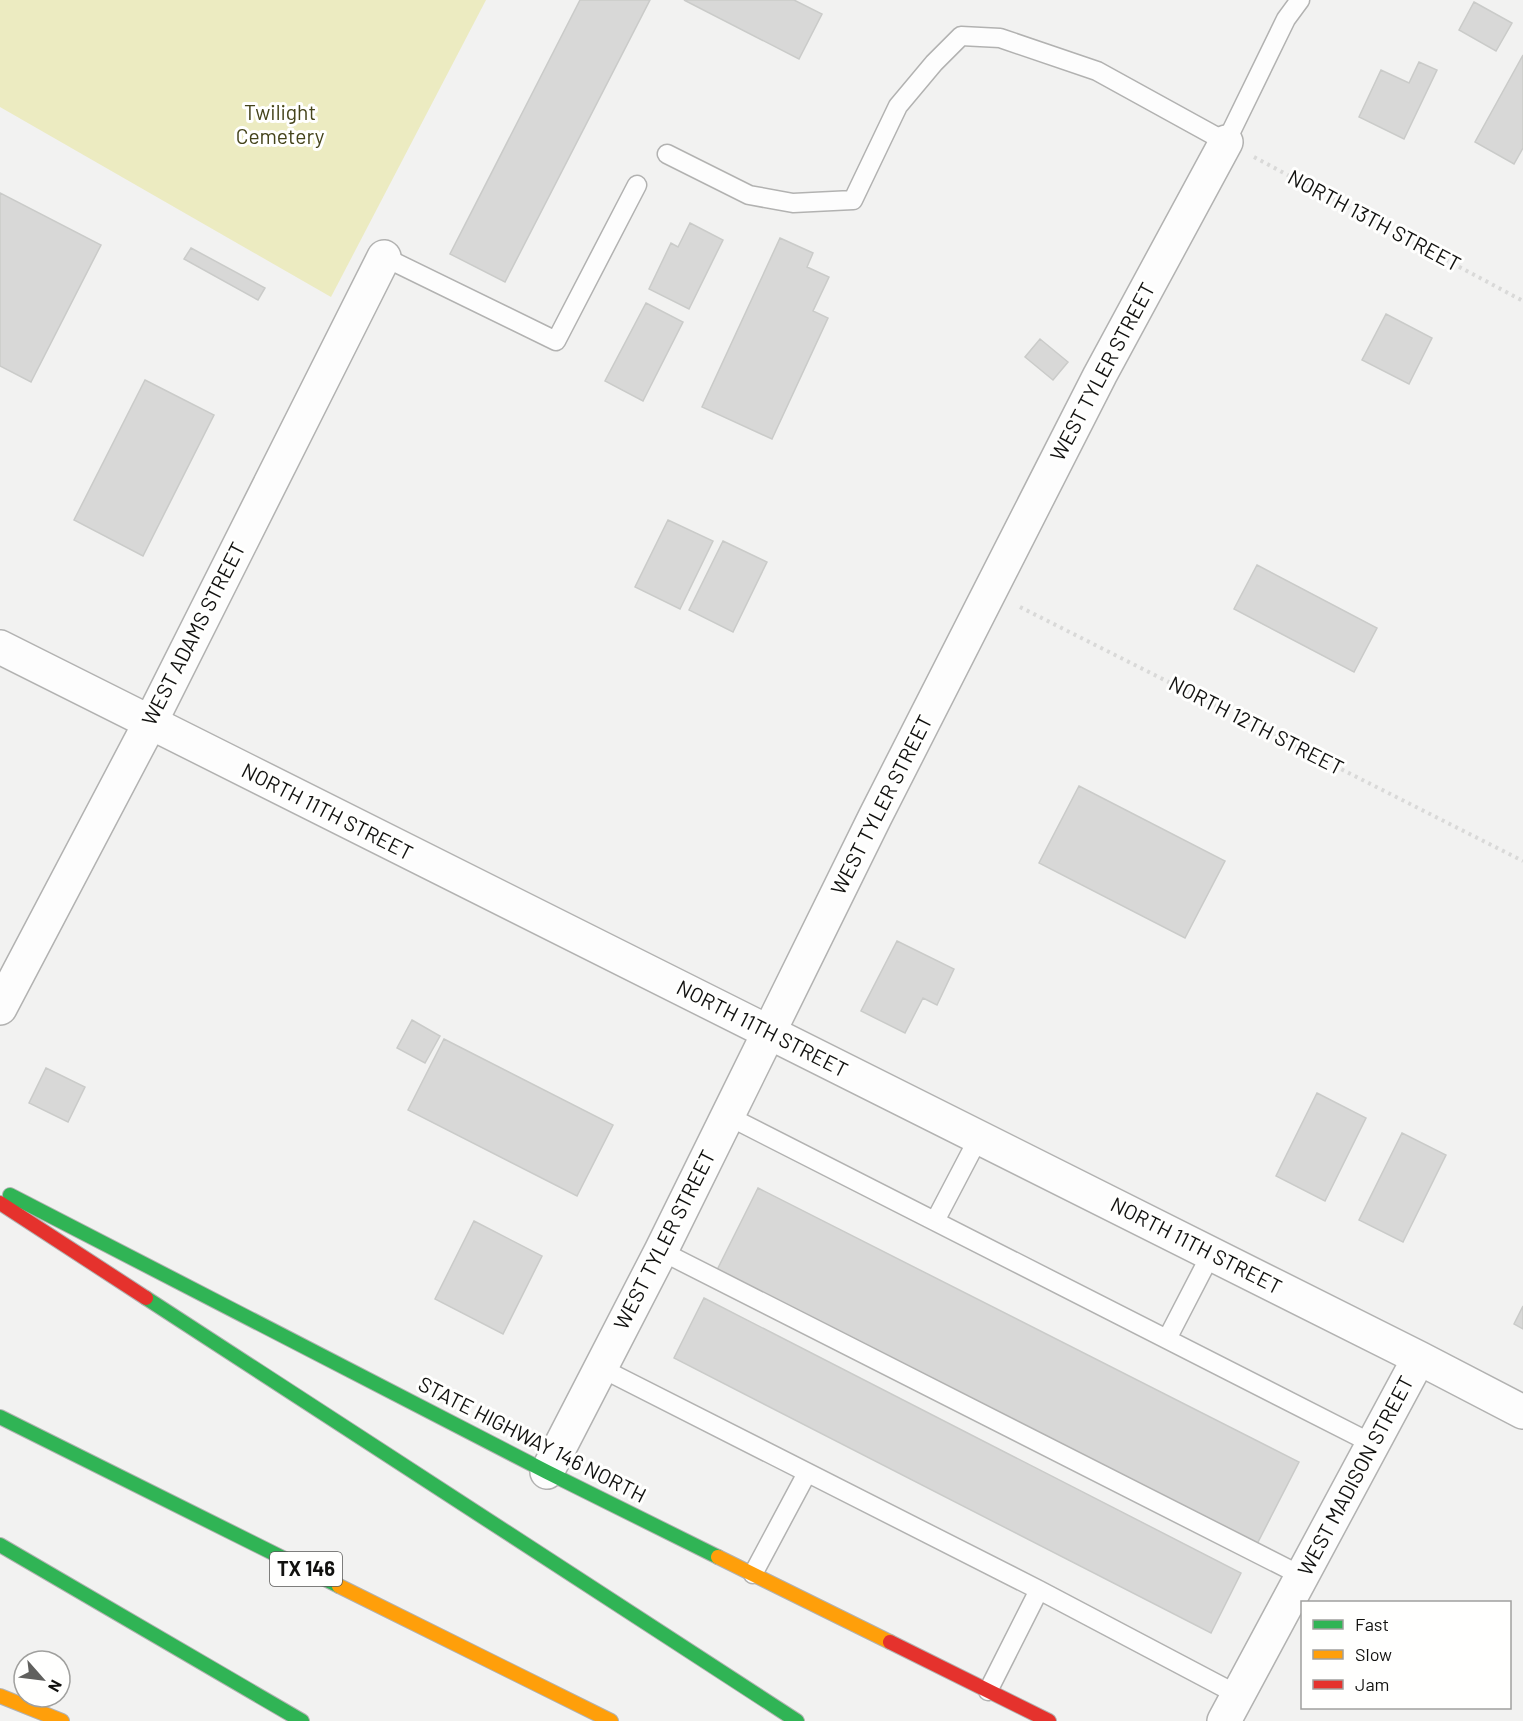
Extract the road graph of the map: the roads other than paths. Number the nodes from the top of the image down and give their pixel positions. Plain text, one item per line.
1 (1300, 0) edge
2 (1226, 142) junction
3 (667, 154) dead end
4 (637, 185) dead end
5 (384, 257) joint
6 (0, 647) edge
7 (150, 723) junction
8 (5, 988) edge
9 (770, 1033) junction
10 (728, 1116) junction
11 (978, 1137) junction
12 (0, 1190) edge
13 (0, 1203) edge
14 (935, 1221) junction
15 (661, 1251) junction
16 (1211, 1254) junction
17 (1167, 1339) junction
18 (1419, 1358) junction
19 (601, 1368) junction
20 (1523, 1413) edge
21 (0, 1417) edge
22 (1373, 1444) junction
23 (547, 1472) junction
24 (807, 1473) junction
25 (0, 1545) edge
26 (753, 1574) junction
27 (1302, 1576) junction
28 (1038, 1590) junction
29 (988, 1691) junction
30 (0, 1696) edge
31 (1231, 1708) edge
32 (62, 1721) edge
33 (302, 1721) edge
34 (611, 1721) edge
35 (797, 1721) edge
36 (1049, 1721) edge

1 - 2 lane
2 - 3 lane
2 - 9 street, WEST TYLER STREET
4 - 5 lane
5 - 7 street, WEST ADAMS STREET
6 - 7 street, NORTH 11TH STREET
7 - 8 street, WEST ADAMS STREET
7 - 9 street, NORTH 11TH STREET
9 - 10 street, WEST TYLER STREET
9 - 11 street, NORTH 11TH STREET
10 - 14 lane
10 - 15 street, WEST TYLER STREET
11 - 14 lane
11 - 16 street, NORTH 11TH STREET
12 - 23 main road, STATE HIGHWAY 146 NORTH
13 - 35 main road
14 - 17 lane
15 - 19 street, WEST TYLER STREET
15 - 27 lane
16 - 17 lane
16 - 18 street, NORTH 11TH STREET
17 - 22 lane
18 - 20 street, NORTH 11TH STREET
18 - 22 street, WEST MADISON STREET
19 - 23 street, WEST TYLER STREET
19 - 24 lane
21 - 34 main road, TX 146
22 - 27 street, WEST MADISON STREET
23 - 26 main road, STATE HIGHWAY 146 NORTH
24 - 26 lane
24 - 28 lane
25 - 33 main road
26 - 29 main road, STATE HIGHWAY 146 NORTH
27 - 31 street, WEST MADISON STREET
28 - 29 lane
28 - 31 lane
29 - 36 main road, STATE HIGHWAY 146 NORTH
30 - 32 main road

